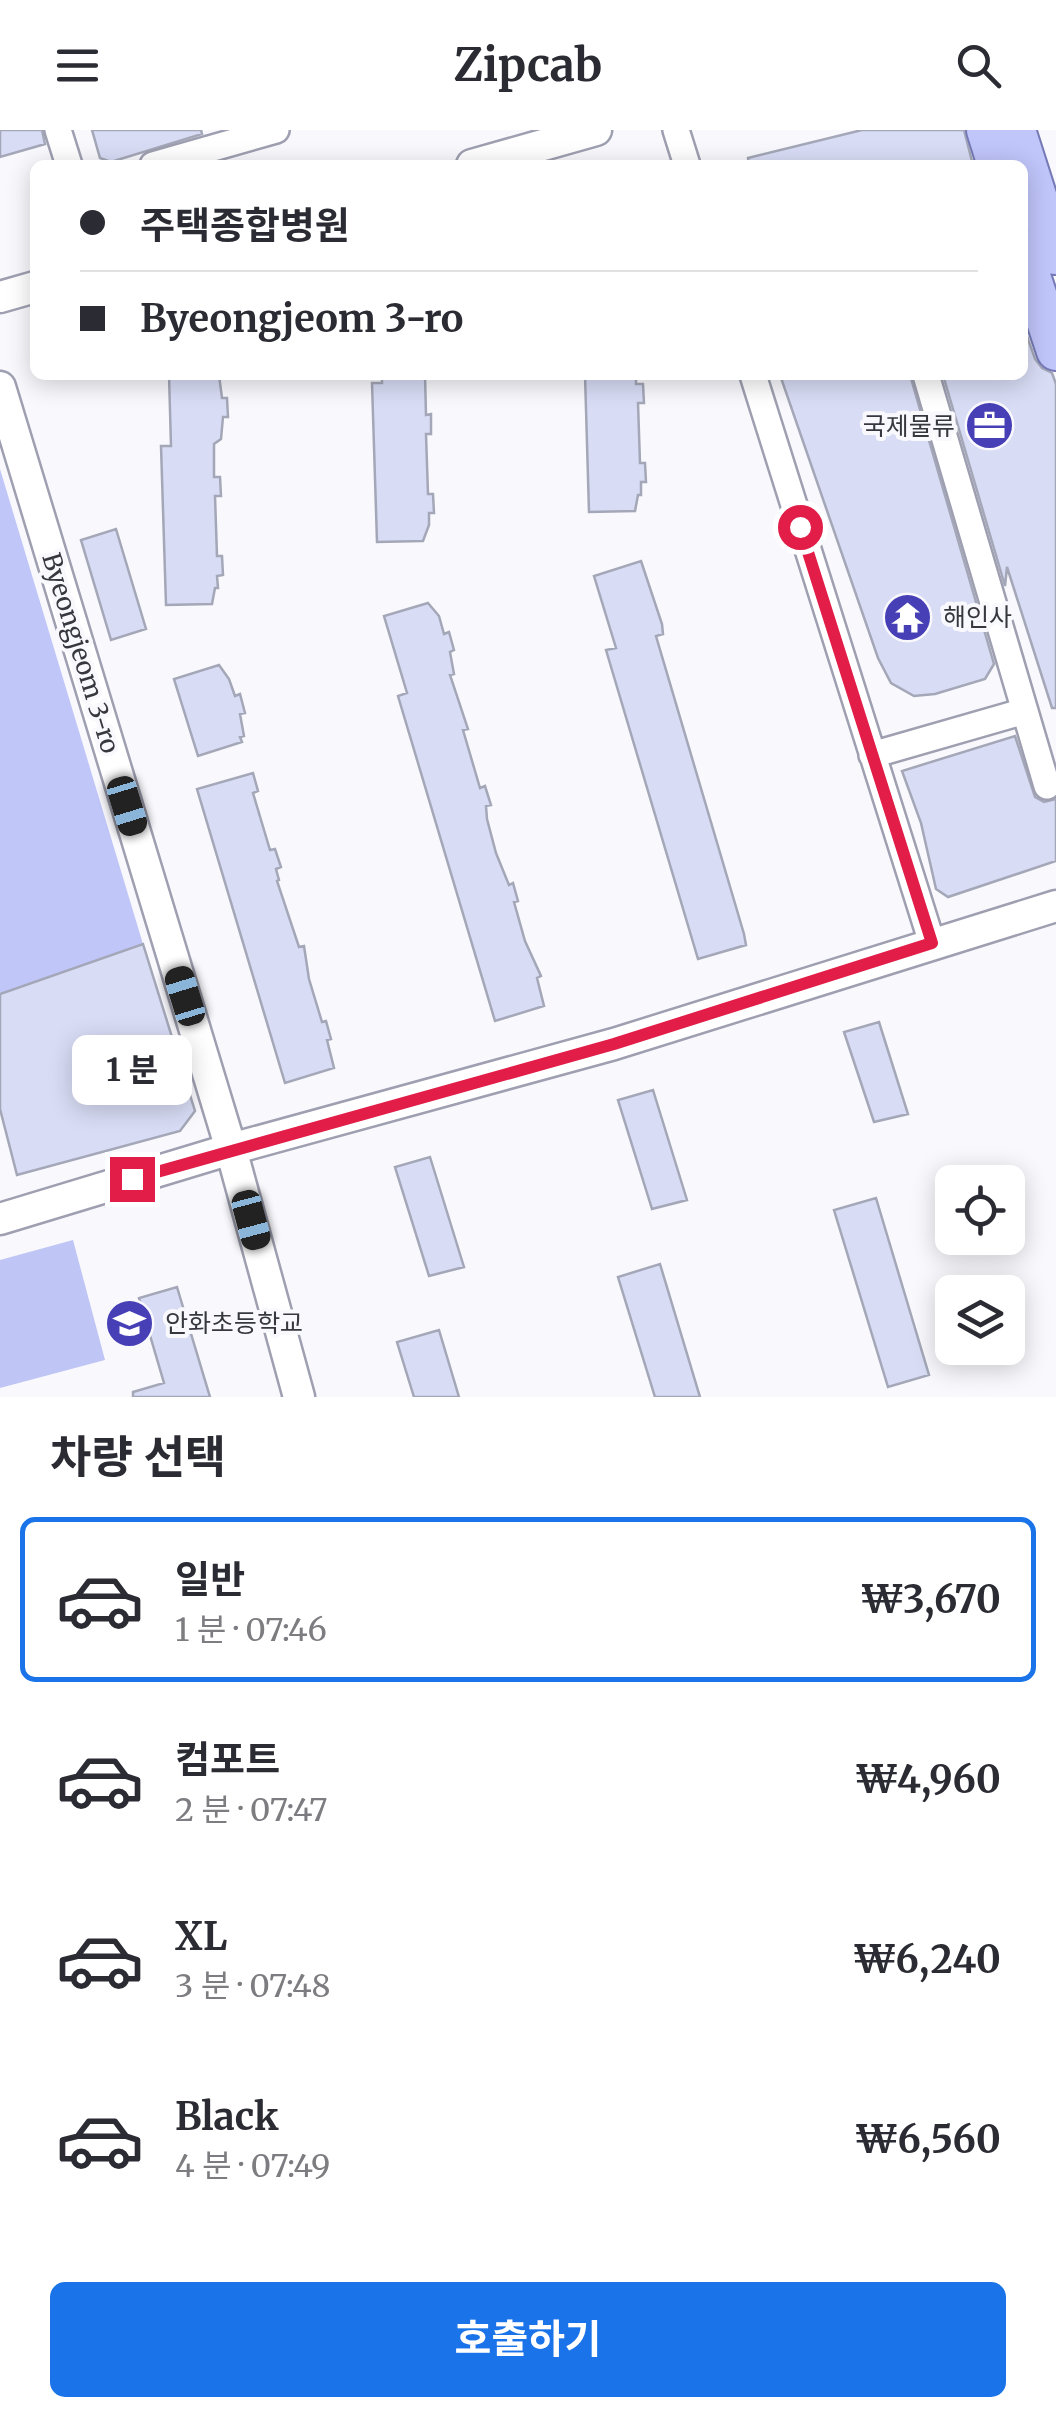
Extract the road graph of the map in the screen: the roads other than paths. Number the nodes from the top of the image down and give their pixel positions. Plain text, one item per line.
1 (58, 130) edge
2 (276, 130) edge
3 (596, 130) edge
4 (676, 130) edge
5 (986, 130) edge
6 (1016, 130) edge
7 (67, 160) edge
8 (171, 160) edge
9 (490, 160) edge
10 (685, 160) edge
11 (995, 160) edge
12 (1026, 160) edge
13 (1028, 167) edge
14 (1056, 254) edge
15 (1028, 266) edge
16 (30, 289) edge
17 (0, 297) edge
18 (1056, 352) edge
19 (755, 380) edge
20 (927, 380) edge
21 (0, 387) edge
22 (1025, 711) junction
23 (872, 755) junction
24 (1047, 786) dead end
25 (1056, 906) edge
26 (932, 943) junction
27 (231, 1149) junction
28 (0, 1219) edge
29 (299, 1397) edge

1 - 7 street
2 - 8 street
3 - 9 street
4 - 10 street
5 - 11 main road
6 - 12 main road
13 - 14 main road
15 - 18 main road
16 - 17 street
19 - 23 street
20 - 22 street
21 - 27 street, Byeongjeom 3-ro
22 - 23 street
22 - 24 street
23 - 26 street
25 - 26 street
26 - 27 street
27 - 28 street
27 - 29 street, Byeongjeom 3-ro

